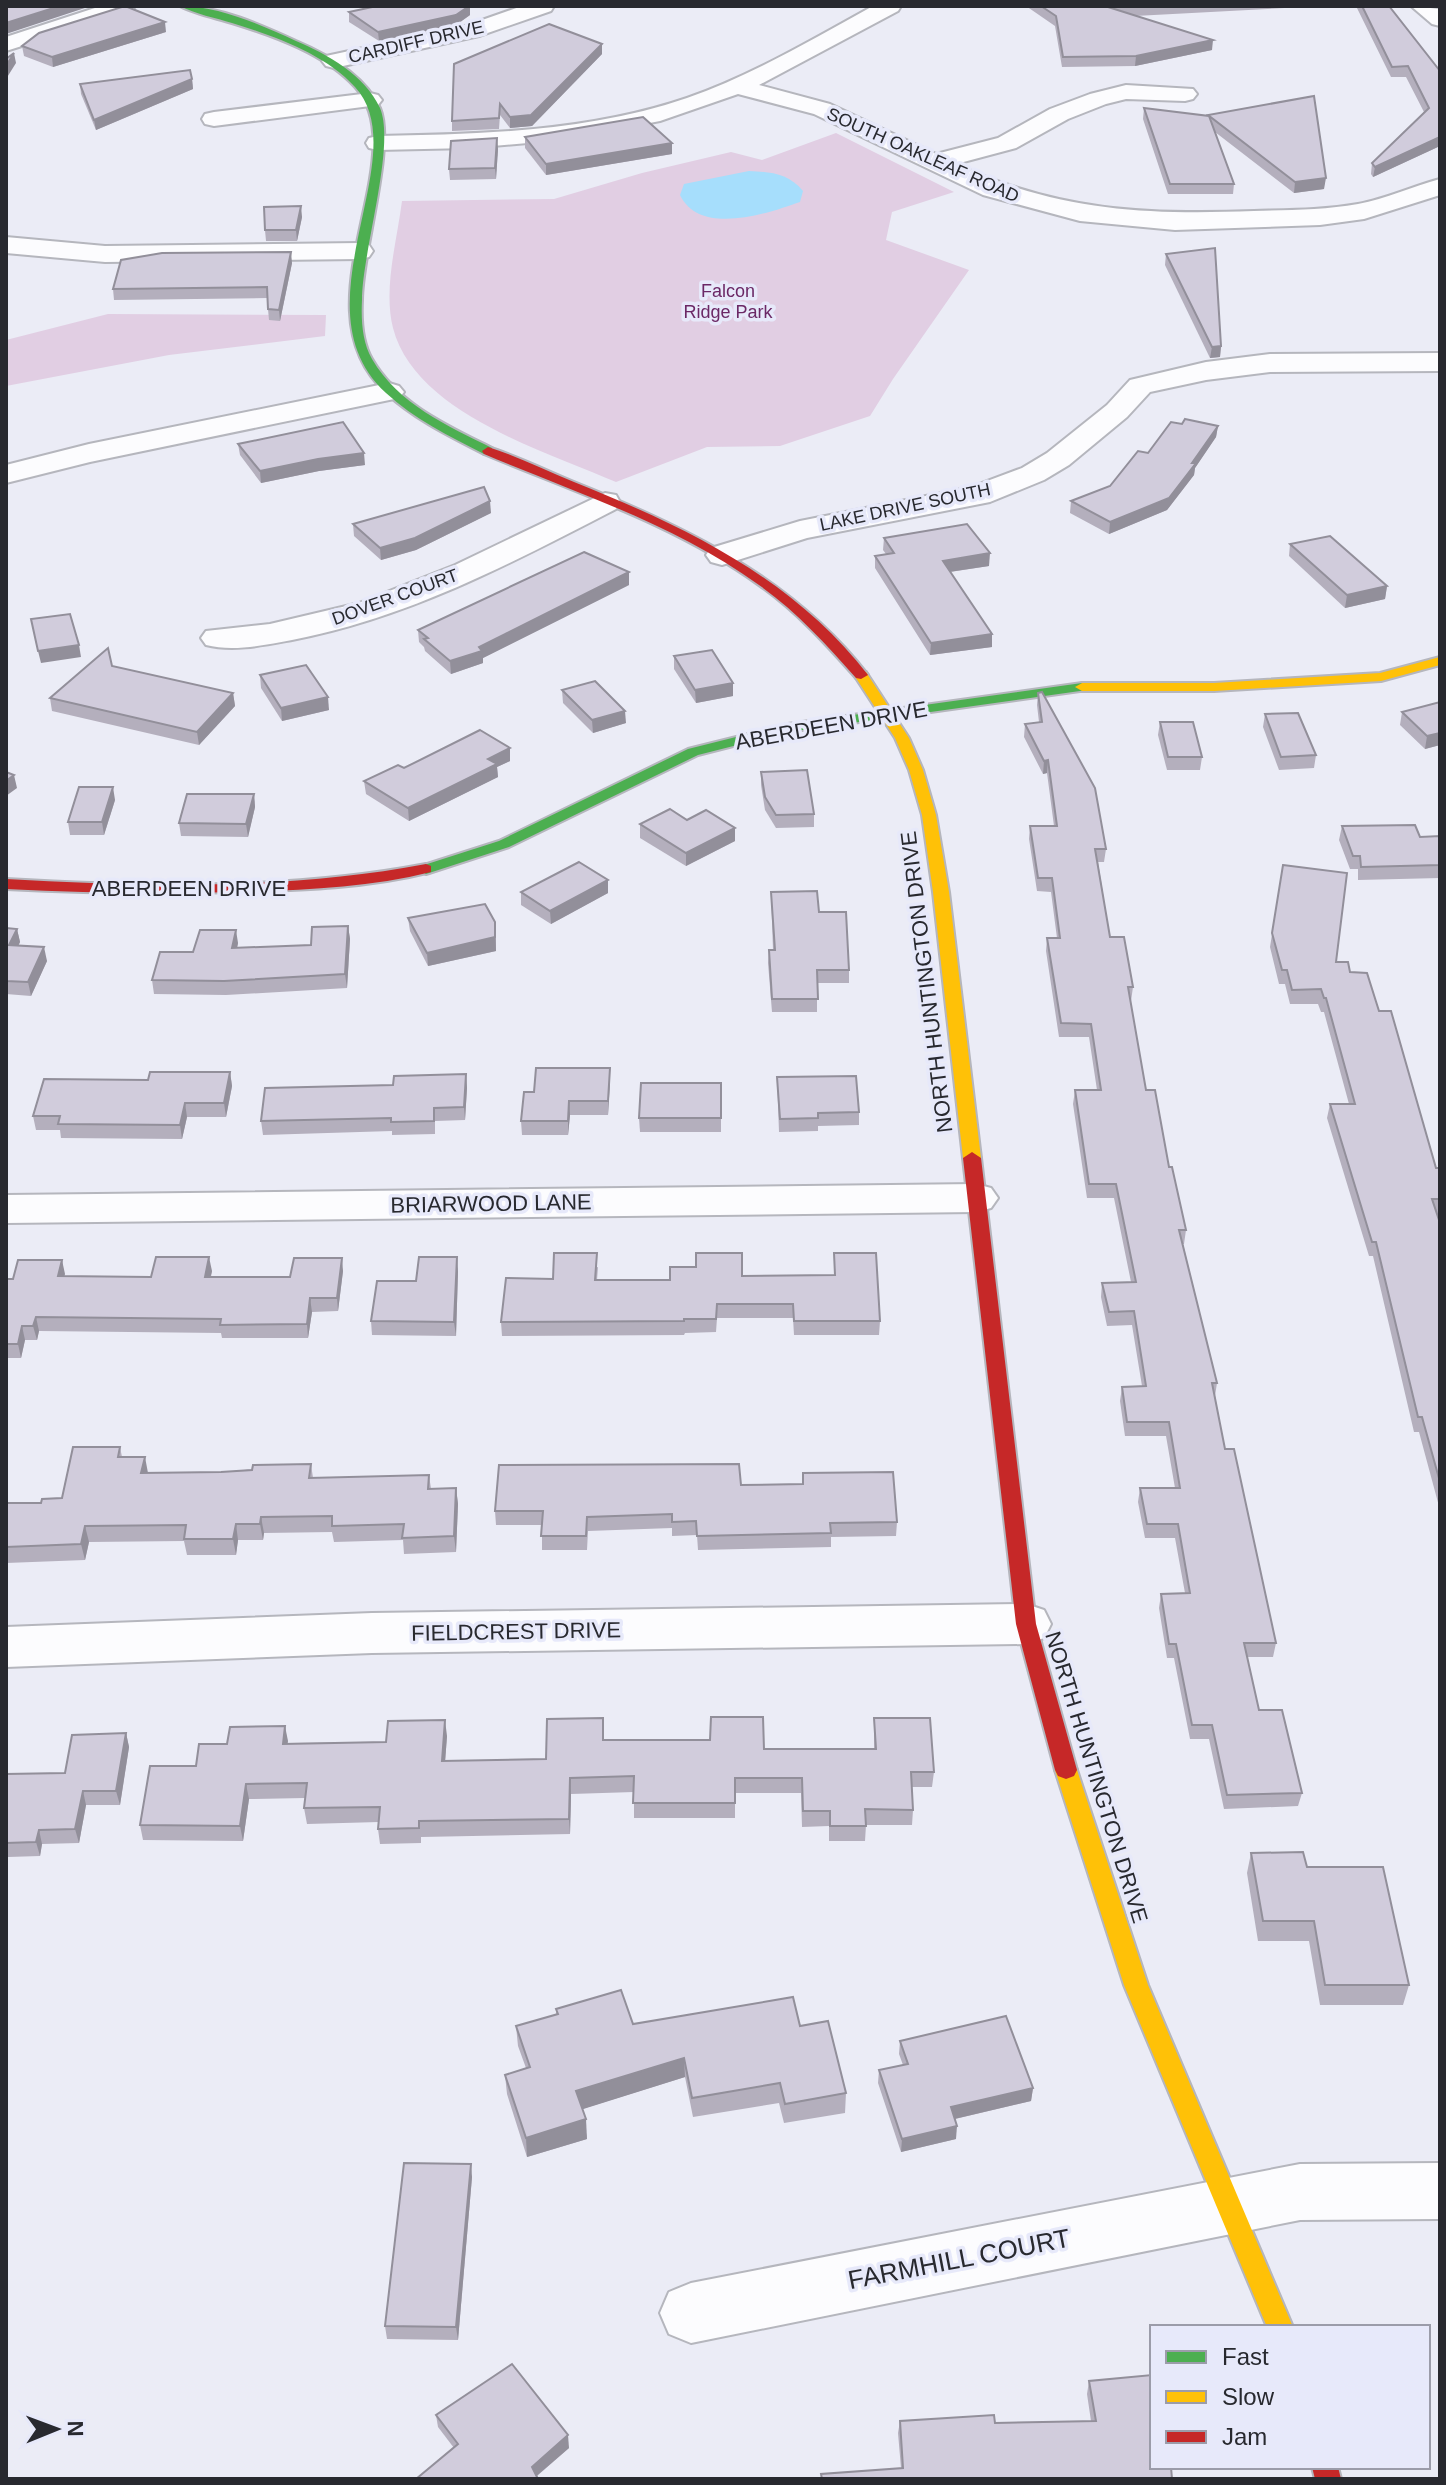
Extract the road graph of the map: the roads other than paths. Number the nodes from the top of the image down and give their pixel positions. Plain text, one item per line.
1 (124, 6) edge
2 (185, 6) edge
3 (543, 6) edge
4 (890, 6) edge
5 (1422, 6) edge
6 (1440, 19) edge
7 (6, 44) edge
8 (334, 61) junction
9 (738, 87) junction
10 (1185, 94) dead end
11 (370, 100) junction
12 (214, 119) dead end
13 (378, 143) junction
14 (937, 161) junction
15 (1440, 187) edge
16 (6, 245) edge
17 (360, 251) junction
18 (1440, 362) edge
19 (389, 392) junction
20 (6, 474) edge
21 (605, 502) junction
22 (722, 555) junction
23 (218, 638) dead end
24 (1440, 661) edge
25 (889, 714) junction
26 (6, 884) edge
27 (976, 1198) junction
28 (6, 1209) edge
29 (1026, 1624) junction
30 (6, 1647) edge
31 (1440, 2191) edge
32 (1226, 2205) junction
33 (691, 2313) dead end
34 (1279, 2325) edge

1 - 7 street
2 - 8 street
3 - 8 street, CARDIFF DRIVE
4 - 9 street
5 - 6 street
8 - 11 street
9 - 13 street
9 - 14 street, SOUTH OAKLEAF ROAD
10 - 14 street
11 - 12 street
11 - 13 street, NORTH HUNTINGTON DRIVE
13 - 17 street, NORTH HUNTINGTON DRIVE
14 - 15 street, SOUTH OAKLEAF ROAD
16 - 17 street
17 - 19 street, NORTH HUNTINGTON DRIVE
18 - 22 street, LAKE DRIVE SOUTH
19 - 20 street
19 - 21 street, NORTH HUNTINGTON DRIVE
21 - 22 street, NORTH HUNTINGTON DRIVE
21 - 23 street, DOVER COURT
22 - 25 street, NORTH HUNTINGTON DRIVE
24 - 25 street, ABERDEEN DRIVE
25 - 26 street, ABERDEEN DRIVE
25 - 27 street, NORTH HUNTINGTON DRIVE
27 - 28 street, BRIARWOOD LANE
27 - 29 street, NORTH HUNTINGTON DRIVE
29 - 30 street, FIELDCREST DRIVE
29 - 32 street, NORTH HUNTINGTON DRIVE
31 - 32 street, FARMHILL COURT
32 - 33 street, FARMHILL COURT
32 - 34 street, NORTH HUNTINGTON DRIVE

